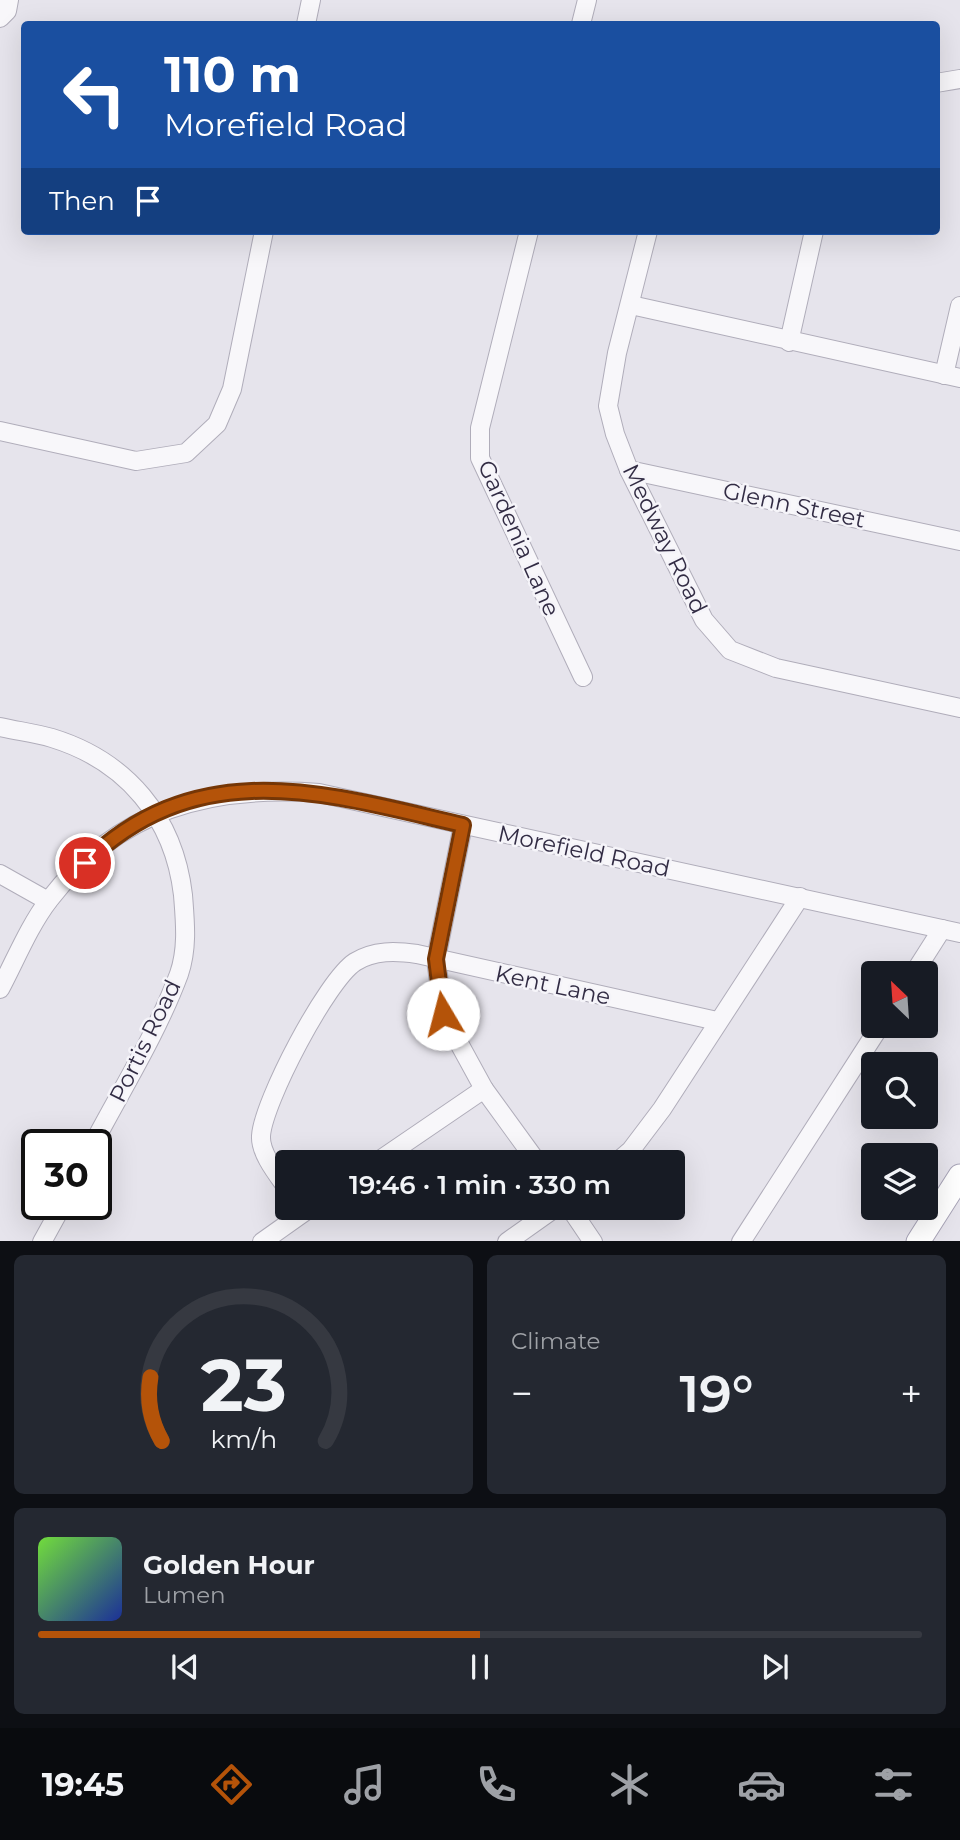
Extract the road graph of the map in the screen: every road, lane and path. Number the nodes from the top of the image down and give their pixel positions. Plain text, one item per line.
1 (9, 0) edge
2 (311, 0) edge
3 (587, 0) edge
4 (0, 19) edge
5 (307, 21) edge
6 (582, 21) edge
7 (960, 79) edge
8 (940, 82) edge
9 (263, 235) edge
10 (528, 235) edge
11 (647, 235) edge
12 (813, 235) edge
13 (631, 305) junction
14 (960, 306) edge
15 (789, 342) junction
16 (952, 377) edge
17 (0, 431) edge
18 (629, 470) junction
19 (960, 541) edge
20 (583, 677) dead end
21 (960, 708) edge
22 (0, 727) edge
23 (156, 813) junction
24 (463, 825) junction
25 (0, 874) edge
26 (800, 897) junction
27 (48, 901) junction
28 (951, 931) edge
29 (436, 959) junction
30 (925, 961) edge
31 (0, 989) edge
32 (718, 1021) junction
33 (872, 1038) edge
34 (484, 1089) junction
35 (101, 1129) edge
36 (394, 1150) edge
37 (528, 1150) edge
38 (631, 1150) edge
39 (275, 1171) edge
40 (960, 1177) edge
41 (54, 1220) edge
42 (290, 1220) edge
43 (537, 1220) edge
44 (578, 1220) edge
45 (42, 1241) edge
46 (262, 1241) edge
47 (506, 1241) edge
48 (593, 1241) edge
49 (741, 1241) edge
50 (918, 1241) edge

1 - 4 street
2 - 5 street
3 - 6 street
7 - 8 street
9 - 17 street
10 - 20 street, Gardenia Lane
11 - 13 street, Medway Road
12 - 15 street
13 - 15 street
13 - 18 street, Medway Road
14 - 16 street
15 - 16 street
18 - 19 street, Glenn Street
18 - 21 street, Medway Road
22 - 23 street, Portis Road
23 - 24 street, Morefield Road
23 - 27 street, Morefield Road
23 - 35 street, Portis Road
24 - 26 street, Morefield Road
24 - 29 street
25 - 27 street
26 - 28 street, Morefield Road
26 - 32 street
27 - 31 street, Morefield Road
28 - 30 street
29 - 32 street, Kent Lane
29 - 34 street
29 - 39 street, Kent Lane
32 - 38 street
33 - 49 street
34 - 36 street
34 - 37 street
40 - 50 main road
41 - 45 street
42 - 46 street
43 - 47 street
44 - 48 street

